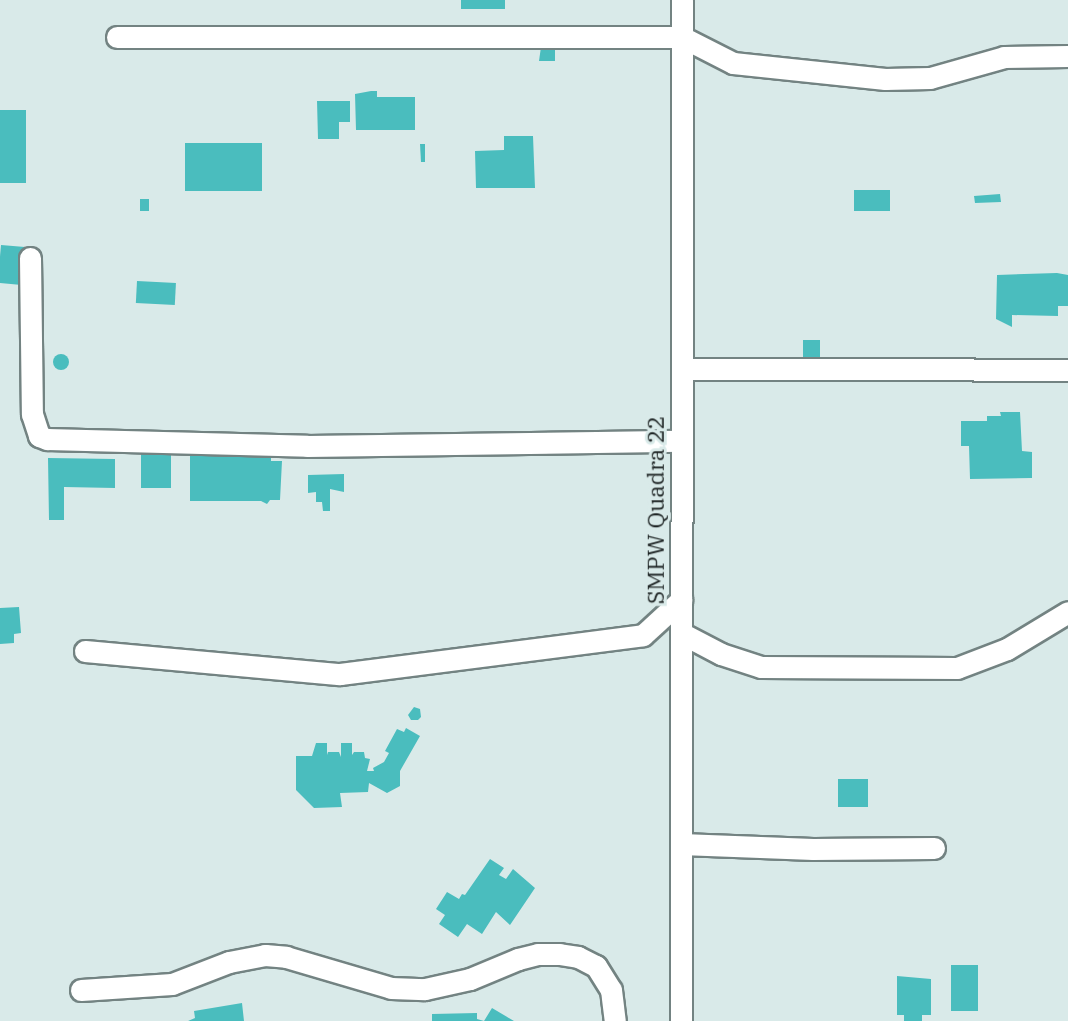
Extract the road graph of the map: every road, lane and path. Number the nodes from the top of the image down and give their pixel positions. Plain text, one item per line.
1 (682, 0) edge
2 (117, 37) dead end
3 (682, 37) junction
4 (1068, 57) edge
5 (30, 258) dead end
6 (682, 369) junction
7 (1068, 370) edge
8 (681, 440) junction
9 (681, 600) junction
10 (1068, 612) edge
11 (681, 633) junction
12 (85, 651) dead end
13 (681, 844) junction
14 (934, 848) dead end
15 (81, 990) dead end
16 (615, 1021) edge
17 (681, 1021) edge

1 - 3 street, SMPW Quadra 22
2 - 3 street
3 - 4 street
3 - 6 street, SMPW Quadra 22
5 - 8 street
6 - 7 street
6 - 8 street, SMPW Quadra 22
8 - 9 street, SMPW Quadra 22
9 - 11 street, SMPW Quadra 22
9 - 12 street
10 - 11 street
11 - 13 street, SMPW Quadra 22
13 - 14 street
13 - 17 street, SMPW Quadra 22
15 - 16 street

